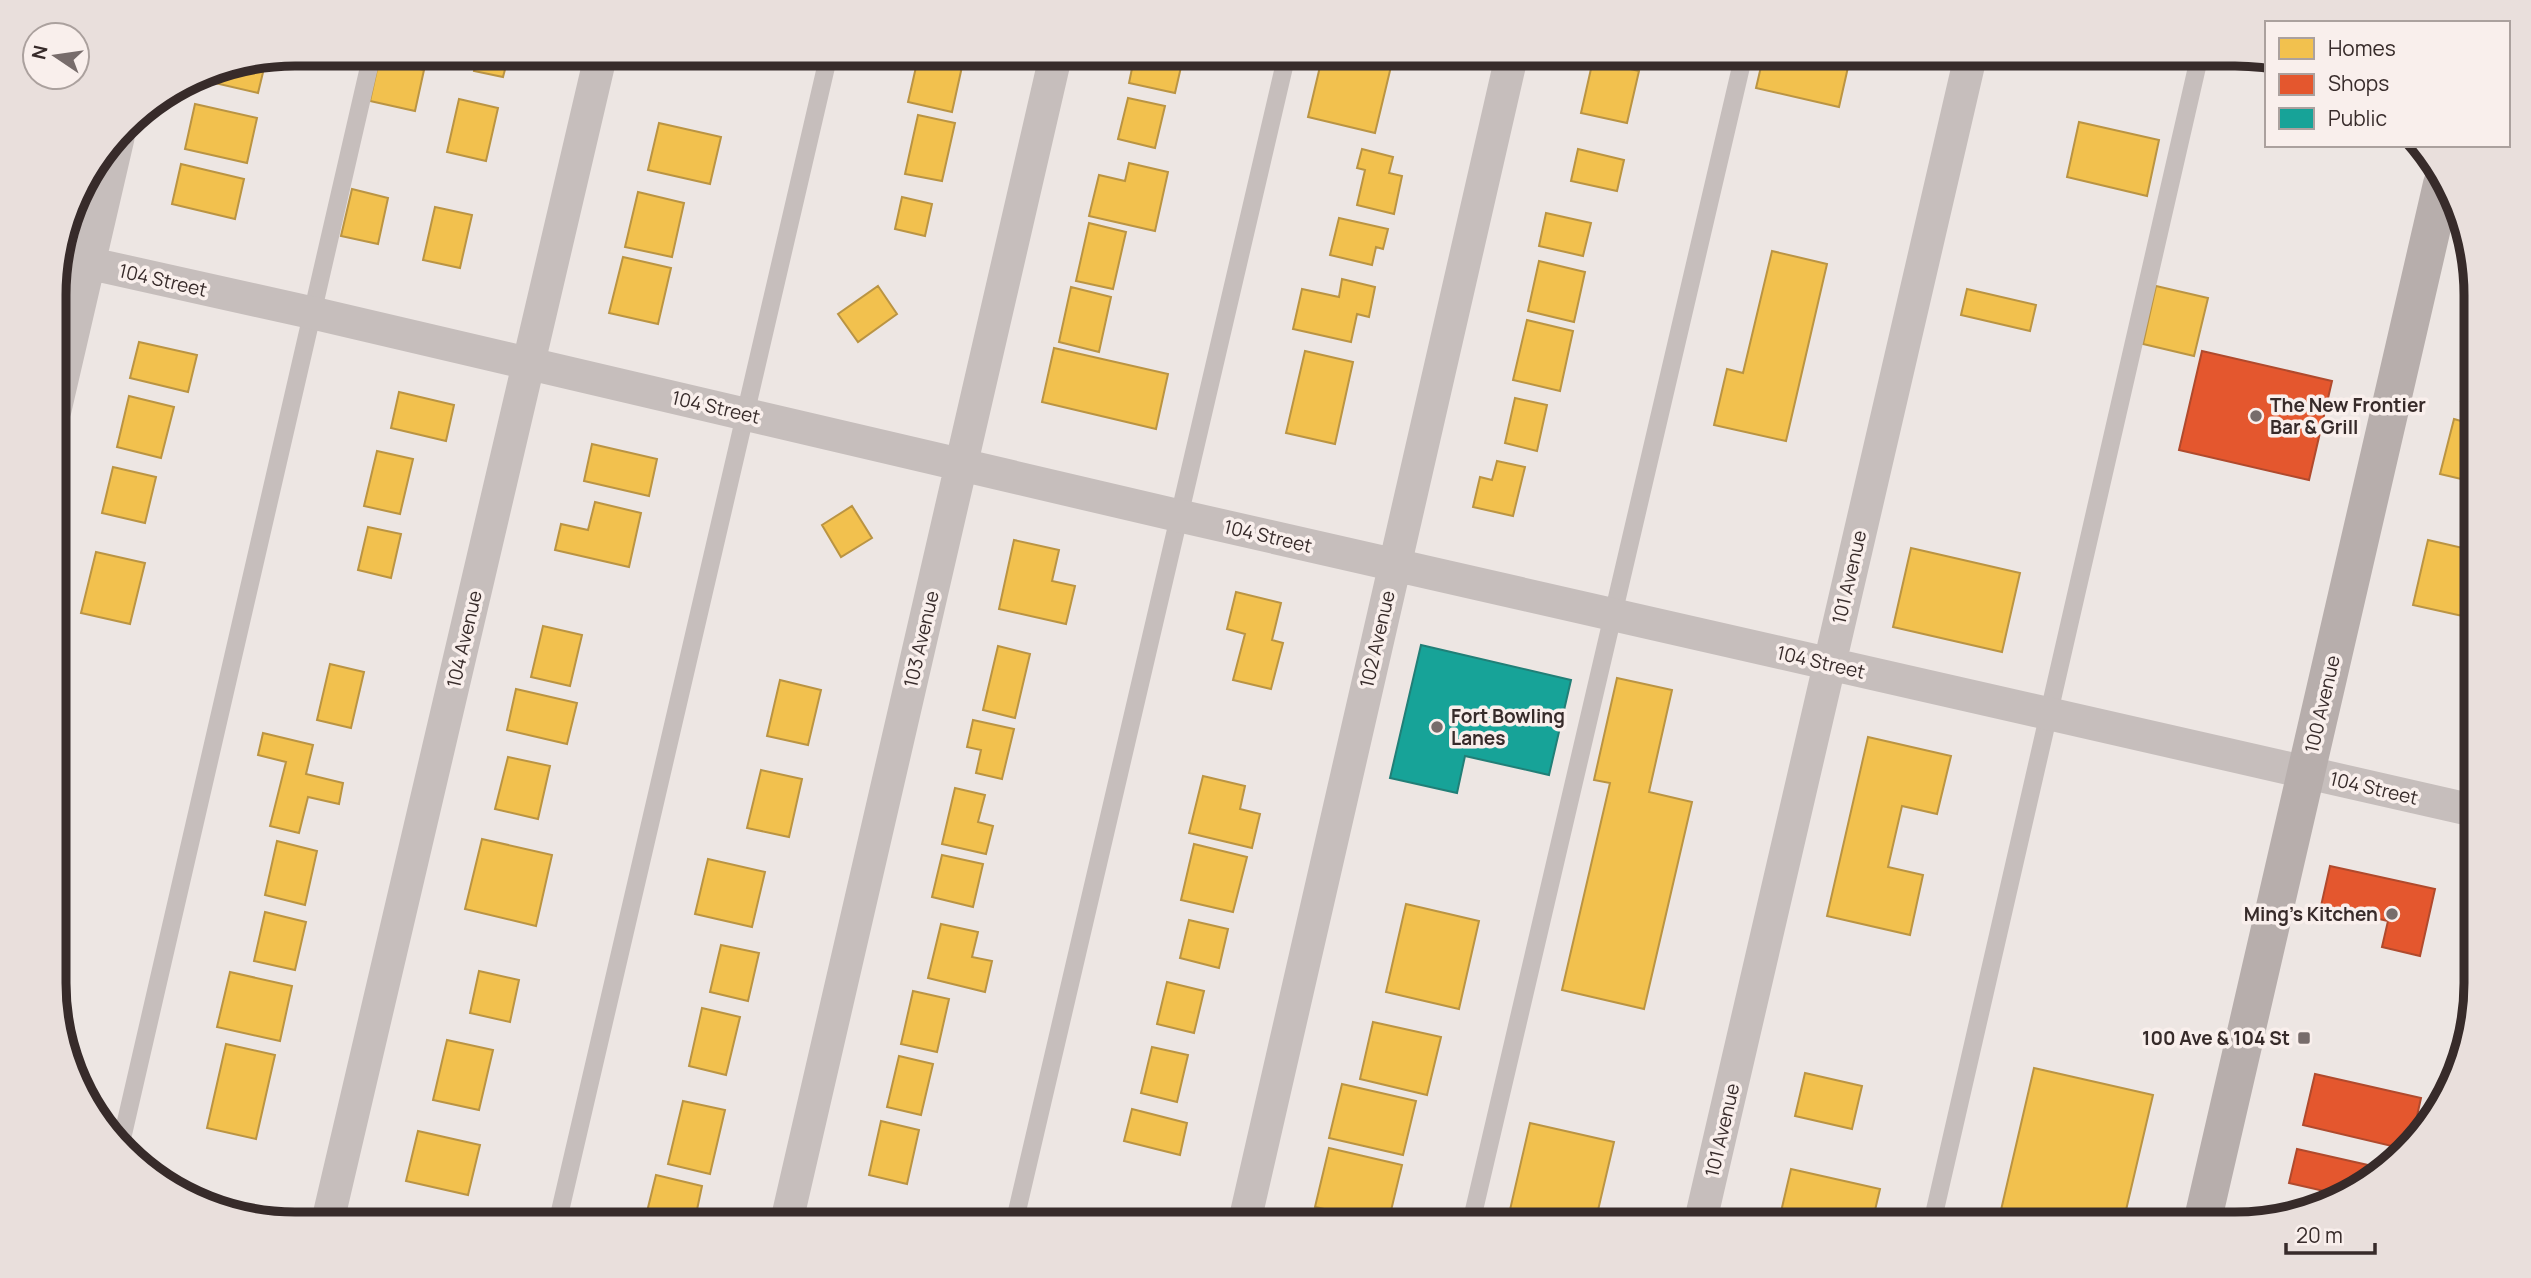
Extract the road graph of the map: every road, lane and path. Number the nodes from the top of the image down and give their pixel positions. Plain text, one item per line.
1 (1284, 66) edge
2 (1509, 66) edge
3 (1741, 66) edge
4 (1968, 66) edge
5 (2197, 66) edge
6 (369, 67) edge
7 (598, 67) edge
8 (826, 67) edge
9 (1053, 67) edge
10 (109, 162) edge
11 (2440, 193) edge
12 (75, 260) edge
13 (313, 313) junction
14 (67, 320) edge
15 (529, 364) junction
16 (746, 414) junction
17 (961, 465) junction
18 (1180, 516) junction
19 (1394, 565) junction
20 (1614, 615) junction
21 (1829, 664) junction
22 (2048, 715) junction
23 (2307, 772) junction
24 (2464, 808) edge
25 (123, 1133) edge
26 (1474, 1211) edge
27 (1703, 1211) edge
28 (1935, 1211) edge
29 (2205, 1211) edge
30 (330, 1212) edge
31 (560, 1212) edge
32 (789, 1212) edge
33 (1017, 1212) edge
34 (1247, 1212) edge

1 - 18 lane
2 - 19 street, 102 Avenue
3 - 20 lane
4 - 21 street, 101 Avenue
5 - 22 lane
6 - 13 lane
7 - 15 street, 104 Avenue
8 - 16 lane
9 - 17 street, 103 Avenue
10 - 12 street
11 - 23 main road, 100 Avenue
12 - 13 street, 104 Street
12 - 14 street
13 - 15 street, 104 Street
13 - 25 lane
15 - 16 street, 104 Street
15 - 30 street, 104 Avenue
16 - 17 street, 104 Street
16 - 31 lane
17 - 18 street, 104 Street
17 - 32 street, 103 Avenue
18 - 19 street, 104 Street
18 - 33 lane
19 - 20 street, 104 Street
19 - 34 street, 102 Avenue
20 - 21 street, 104 Street
20 - 26 lane
21 - 22 street, 104 Street
21 - 27 street, 101 Avenue
22 - 23 street, 104 Street
22 - 28 lane
23 - 24 street, 104 Street
23 - 29 main road, 100 Avenue

